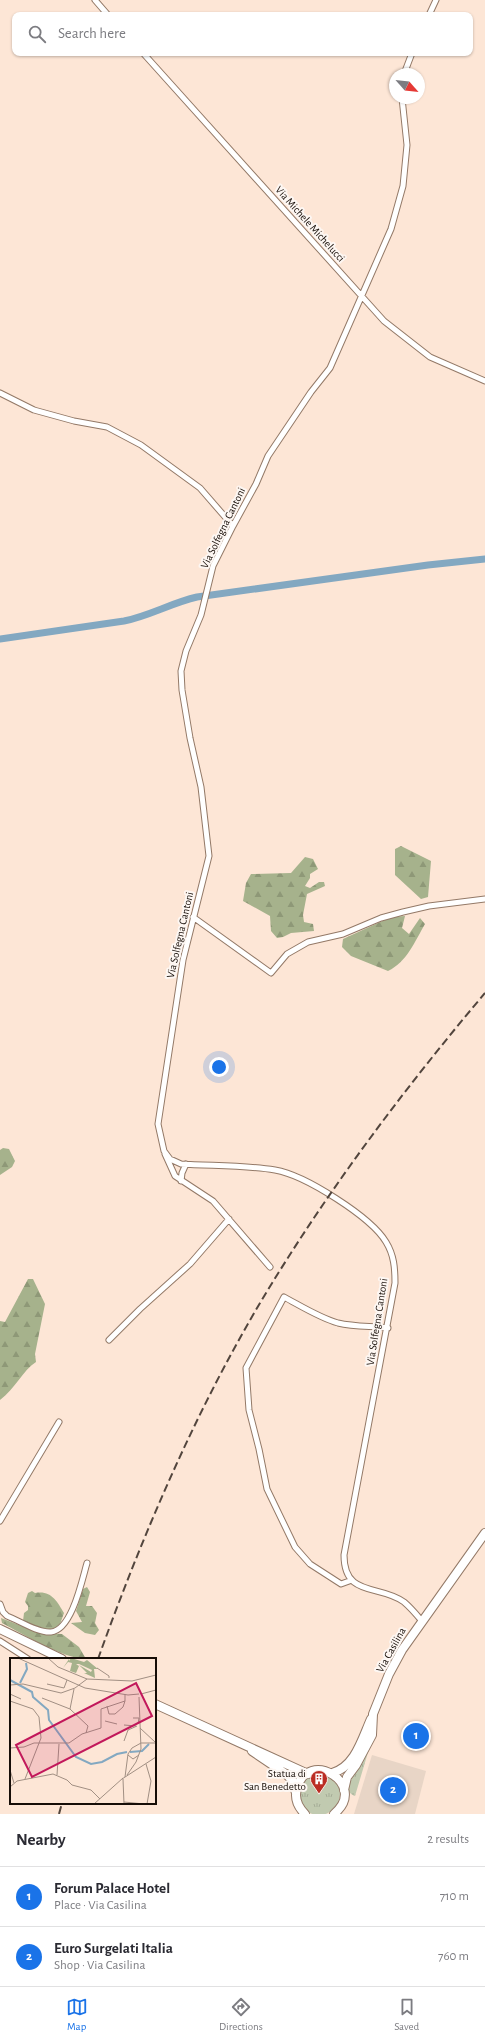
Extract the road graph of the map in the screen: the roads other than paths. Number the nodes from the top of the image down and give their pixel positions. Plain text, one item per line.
1 (95, 0) edge
2 (436, 0) edge
3 (105, 12) edge
4 (430, 12) edge
5 (145, 56) edge
6 (411, 56) edge
7 (406, 68) edge
8 (403, 104) edge
9 (361, 297) junction
10 (485, 381) edge
11 (0, 393) edge
12 (233, 526) junction
13 (485, 899) edge
14 (193, 917) junction
15 (164, 1151) junction
16 (186, 1164) junction
17 (181, 1181) junction
18 (229, 1219) junction
19 (270, 1267) dead end
20 (388, 1328) junction
21 (109, 1340) dead end
22 (59, 1422) dead end
23 (0, 1521) edge
24 (485, 1533) edge
25 (87, 1563) dead end
26 (352, 1580) junction
27 (0, 1604) edge
28 (421, 1620) junction
29 (0, 1629) edge
30 (0, 1641) edge
31 (26, 1658) edge
32 (60, 1658) edge
33 (156, 1704) edge
34 (373, 1714) junction
35 (244, 1744) junction
36 (332, 1773) junction
37 (308, 1774) junction
38 (344, 1790) junction
39 (296, 1793) junction
40 (306, 1814) edge
41 (334, 1814) edge

1 - 3 street
2 - 4 street
5 - 9 street, Via Michele Michelucci
6 - 7 street
8 - 9 street, Via Solfegna Cantoni
9 - 10 street, Via Michele Michelucci
9 - 12 street, Via Solfegna Cantoni
11 - 12 street
12 - 14 street, Via Solfegna Cantoni
13 - 14 street
14 - 15 street, Via Solfegna Cantoni
15 - 16 street, Via Solfegna Cantoni
15 - 17 street
16 - 17 street
16 - 20 street, Via Solfegna Cantoni
17 - 18 street
18 - 19 street
18 - 21 street
20 - 26 street, Via Solfegna Cantoni
20 - 26 street
22 - 23 street
24 - 28 main road, Via Casilina
25 - 27 street
26 - 28 street
28 - 34 main road, Via Casilina
29 - 32 main road
30 - 31 street
33 - 35 main road
34 - 36 main road
34 - 38 main road, Via Casilina
35 - 37 main road
35 - 39 main road
36 - 37 main road
36 - 38 main road
37 - 39 main road
38 - 41 main road, Via Casilina
39 - 40 main road

